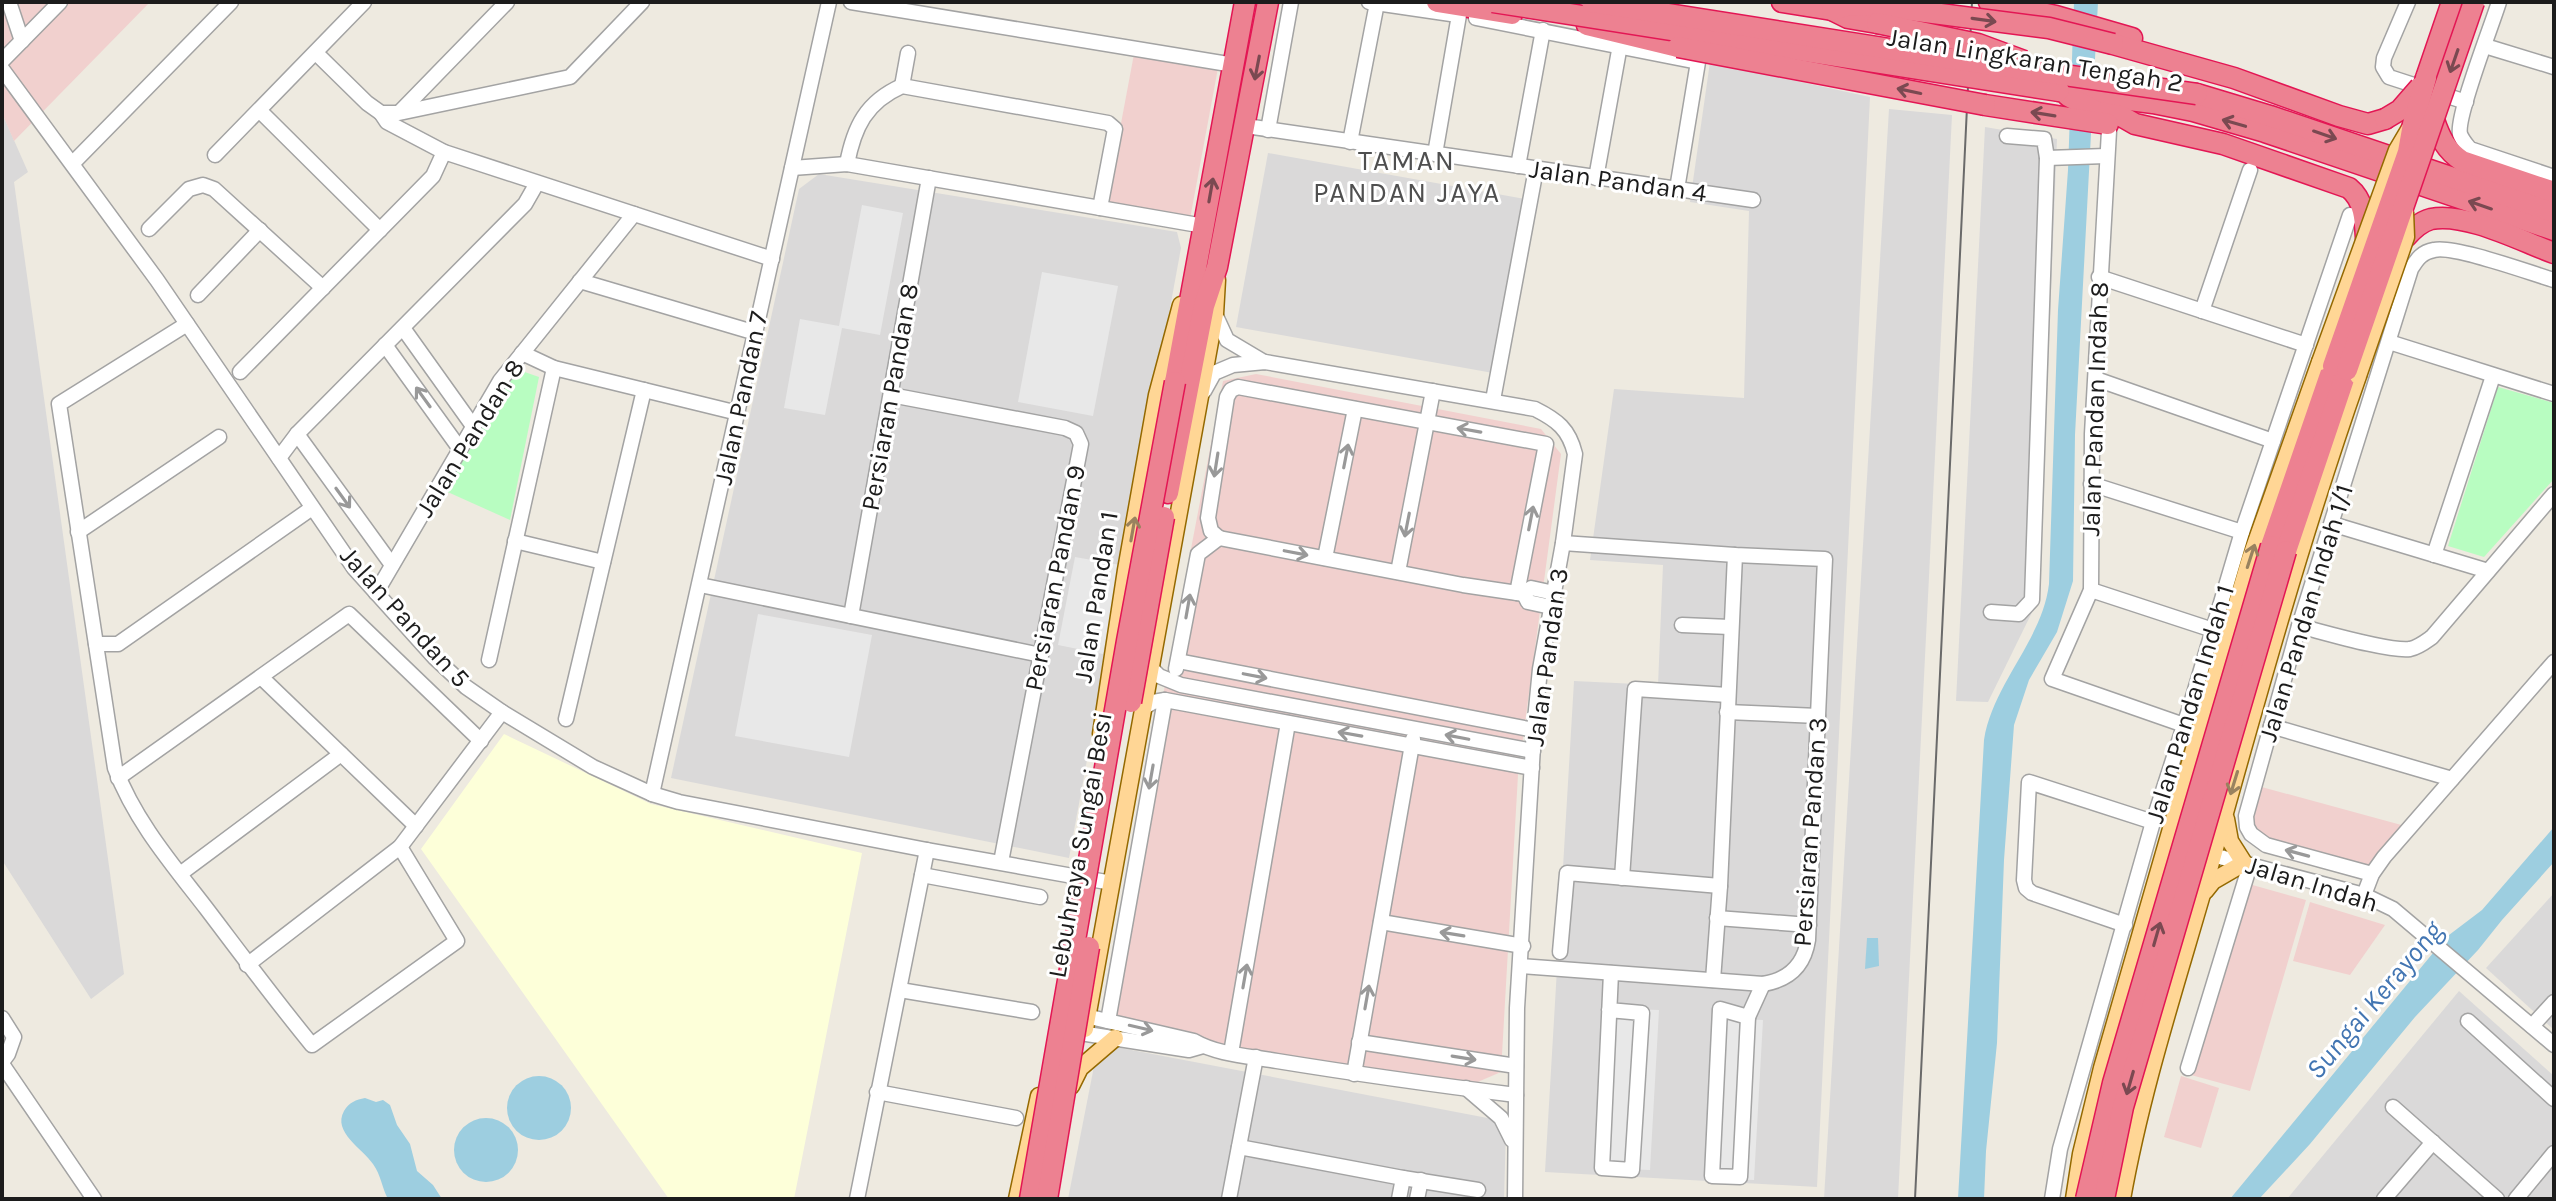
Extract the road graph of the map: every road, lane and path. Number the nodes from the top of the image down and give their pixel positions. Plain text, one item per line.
1 (9, 2) edge
2 (60, 2) edge
3 (231, 2) edge
4 (364, 2) edge
5 (507, 2) edge
6 (642, 2) edge
7 (829, 2) edge
8 (851, 2) edge
9 (1291, 2) edge
10 (1437, 2) edge
11 (1493, 2) edge
12 (1592, 2) edge
13 (1630, 2) edge
14 (1782, 2) edge
15 (1989, 2) edge
16 (2408, 2) edge
17 (2452, 2) edge
18 (2474, 2) edge
19 (2499, 2) edge
20 (1373, 3) edge
21 (1243, 4) edge
22 (1270, 5) edge
23 (1878, 14) junction
24 (1459, 15) junction
25 (1593, 26) junction
26 (1543, 30) junction
27 (2114, 38) junction
28 (22, 41) junction
29 (1620, 45) junction
30 (2485, 46) junction
31 (316, 53) junction
32 (908, 53) dead end
33 (2, 61) edge
34 (1234, 65) junction
35 (2554, 67) edge
36 (2, 69) edge
37 (2426, 78) junction
38 (2059, 83) junction
39 (902, 86) junction
40 (2466, 102) junction
41 (260, 111) junction
42 (399, 113) junction
43 (382, 115) junction
44 (2434, 120) junction
45 (2116, 123) junction
46 (2413, 124) junction
47 (1246, 126) junction
48 (1268, 130) junction
49 (2007, 136) dead end
50 (1350, 142) junction
51 (444, 152) junction
52 (1435, 154) junction
53 (215, 155) dead end
54 (2101, 156) junction
55 (2052, 157) junction
56 (2474, 158) junction
57 (73, 163) junction
58 (847, 164) junction
59 (1518, 166) junction
60 (792, 168) junction
61 (1536, 169) junction
62 (2250, 170) dead end
63 (2554, 177) edge
64 (929, 178) junction
65 (1596, 178) junction
66 (537, 183) junction
67 (1677, 189) junction
68 (2554, 192) edge
69 (1753, 200) dead end
70 (2404, 207) junction
71 (1100, 208) junction
72 (2554, 212) edge
73 (634, 214) junction
74 (2350, 215) dead end
75 (1204, 226) junction
76 (149, 229) dead end
77 (260, 230) junction
78 (380, 230) junction
79 (2554, 230) edge
80 (2406, 237) junction
81 (2366, 238) junction
82 (2340, 246) junction
83 (2554, 253) edge
84 (772, 259) junction
85 (1207, 266) junction
86 (2411, 269) junction
87 (2099, 277) junction
88 (2554, 280) edge
89 (580, 281) junction
90 (323, 288) junction
91 (198, 295) dead end
92 (2202, 311) junction
93 (1215, 314) junction
94 (187, 324) junction
95 (403, 328) junction
96 (756, 333) junction
97 (2389, 342) junction
98 (385, 345) junction
99 (2306, 345) junction
100 (522, 353) junction
101 (1265, 362) junction
102 (554, 368) junction
103 (2340, 369) junction
104 (240, 372) dead end
105 (2493, 376) junction
106 (2096, 379) junction
107 (644, 390) junction
108 (1433, 391) junction
109 (2554, 394) edge
110 (891, 395) junction
111 (1199, 399) junction
112 (1493, 400) junction
113 (1355, 409) junction
114 (738, 413) junction
115 (1428, 422) junction
116 (473, 426) junction
117 (297, 434) junction
118 (219, 437) dead end
119 (2273, 441) junction
120 (460, 449) junction
121 (279, 458) junction
122 (2091, 484) junction
123 (2554, 494) edge
124 (312, 508) junction
125 (2332, 524) junction
126 (78, 532) junction
127 (2242, 532) junction
128 (1219, 538) junction
129 (515, 541) junction
130 (1563, 543) junction
131 (2278, 549) junction
132 (1735, 555) junction
133 (2434, 555) junction
134 (1325, 558) junction
135 (603, 562) junction
136 (392, 565) junction
137 (2488, 571) junction
138 (1398, 572) junction
139 (700, 585) junction
140 (2091, 590) junction
141 (376, 593) junction
142 (1520, 593) junction
143 (1552, 600) junction
144 (1991, 612) dead end
145 (851, 616) junction
146 (1682, 625) dead end
147 (2299, 626) junction
148 (1730, 627) junction
149 (2213, 630) junction
150 (96, 644) junction
151 (1041, 655) junction
152 (489, 660) dead end
153 (1178, 661) junction
154 (2554, 662) edge
155 (1151, 668) junction
156 (261, 677) junction
157 (1173, 682) junction
158 (1108, 689) junction
159 (1728, 695) junction
160 (1165, 700) junction
161 (1144, 702) junction
162 (2198, 709) junction
163 (502, 712) junction
164 (1727, 712) junction
165 (1818, 716) junction
166 (566, 719) dead end
167 (1288, 723) junction
168 (2184, 725) junction
169 (2271, 726) junction
170 (1414, 729) junction
171 (1534, 730) junction
172 (481, 741) junction
173 (1412, 746) junction
174 (1533, 751) junction
175 (341, 754) junction
176 (1532, 768) junction
177 (118, 778) junction
178 (2452, 779) junction
179 (652, 794) junction
180 (2180, 798) junction
181 (2225, 810) junction
182 (2153, 822) junction
183 (416, 826) junction
184 (2167, 843) junction
185 (400, 847) junction
186 (927, 850) junction
187 (2213, 855) junction
188 (1001, 862) junction
189 (2247, 864) junction
190 (180, 874) junction
191 (2372, 874) junction
192 (922, 875) junction
193 (1080, 876) junction
194 (1622, 878) junction
195 (2155, 881) junction
196 (1112, 883) junction
197 (1720, 886) junction
198 (2202, 895) junction
199 (2364, 895) junction
200 (1040, 897) dead end
201 (1717, 918) junction
202 (1381, 922) junction
203 (1809, 925) junction
204 (2125, 925) junction
205 (1523, 946) junction
206 (1560, 952) dead end
207 (247, 965) junction
208 (1522, 966) junction
209 (1611, 973) junction
210 (1713, 980) junction
211 (1763, 984) junction
212 (900, 990) junction
213 (2554, 1002) edge
214 (1057, 1009) junction
215 (1609, 1010) junction
216 (1032, 1012) dead end
217 (1087, 1016) junction
218 (1748, 1017) junction
219 (2, 1018) edge
220 (1108, 1021) junction
221 (2468, 1021) dead end
222 (2532, 1026) junction
223 (1053, 1028) junction
224 (1084, 1033) junction
225 (1115, 1038) junction
226 (1359, 1042) junction
227 (2554, 1045) edge
228 (1203, 1046) junction
229 (1231, 1053) junction
230 (1256, 1057) junction
231 (2, 1063) edge
232 (2085, 1064) junction
233 (1516, 1068) junction
234 (2102, 1068) junction
235 (2188, 1068) dead end
236 (1354, 1074) junction
237 (1071, 1086) junction
238 (1465, 1088) junction
239 (877, 1092) junction
240 (1516, 1095) junction
241 (2554, 1099) edge
242 (2393, 1107) dead end
243 (1016, 1118) dead end
244 (2433, 1142) junction
245 (1239, 1147) junction
246 (1515, 1147) junction
247 (2554, 1153) edge
248 (1403, 1178) junction
249 (1421, 1180) junction
250 (1478, 1190) dead end
251 (94, 1199) edge
252 (857, 1199) edge
253 (1017, 1199) edge
254 (1030, 1199) edge
255 (1047, 1199) edge
256 (1229, 1199) edge
257 (1399, 1199) edge
258 (1417, 1199) edge
259 (1515, 1199) edge
260 (2052, 1199) edge
261 (2074, 1199) edge
262 (2086, 1199) edge
263 (2104, 1199) edge
264 (2122, 1199) edge
265 (2384, 1199) edge
266 (2497, 1199) edge
267 (2516, 1199) edge

1 - 28 street
2 - 28 street
3 - 57 street
4 - 31 street
5 - 42 street
6 - 42 street
7 - 60 street, Jalan Pandan 7
8 - 34 street
9 - 48 street
10 - 25 highway
11 - 38 highway, Jalan Lingkaran Tengah 2, bridge
12 - 38 highway, Jalan Lingkaran Tengah 2, bridge
13 - 25 highway
14 - 23 highway
15 - 27 highway
16 - 40 street
17 - 37 highway
18 -> 44 highway, bridge
19 - 30 street
20 - 24 street
20 - 50 street
21 - 34 highway, Jalan Pandan 1
22 -> 47 highway, Jalan Pandan 1
23 -> 27 highway, bridge
23 - 38 highway, bridge
24 - 26 street
24 - 52 street
45 -> 25 highway, bridge
26 - 29 street
26 - 59 street
27 - 37 highway, bridge
28 - 33 street
29 - 65 street
29 - 67 street
30 - 35 street
30 - 40 street
31 - 41 street
31 - 43 street
32 - 39 street
75 -> 34 highway, Jalan Pandan 1
36 - 57 street, Jalan Pandan 5
37 - 46 highway, bridge
38 - 45 highway
38 -> 72 highway, Jalan Lingkaran Tengah 2, bridge
79 -> 38 highway, Jalan Lingkaran Tengah 2
39 - 58 street
39 - 71 street
40 - 56 street
41 - 53 street
41 - 78 street
42 - 43 street
43 - 51 street
44 - 56 highway
44 - 70 highway, bridge
45 - 54 street, Jalan Pandan Indah 8
45 - 81 highway
46 - 81 main road, bridge
46 - 103 highway, bridge
47 - 48 street, Jalan Pandan 4
47 - 85 highway, Jalan Pandan 1
48 - 50 street, Jalan Pandan 4
49 - 55 street
50 - 52 street, Jalan Pandan 4
51 - 66 street
51 - 78 street
52 - 59 street, Jalan Pandan 4
54 - 55 street
54 - 87 street, Jalan Pandan Indah 8
55 - 144 street
56 - 63 street
56 - 68 highway
57 - 94 street, Jalan Pandan 5
58 - 60 street
58 - 64 street
59 - 61 street, Jalan Pandan 4
60 - 84 street, Jalan Pandan 7
61 - 65 street, Jalan Pandan 4
61 - 112 street
62 - 92 street
64 - 71 street
64 - 110 street, Persiaran Pandan 8
65 - 67 street, Jalan Pandan 4
66 - 73 street
66 - 95 street
67 - 69 street, Jalan Pandan 4
70 - 80 main road, bridge
70 - 103 highway, bridge
71 - 75 street
73 - 84 street
73 - 89 street, Jalan Pandan 8
74 - 82 street, Jalan Pandan Indah 1
75 - 85 highway, Jalan Pandan 1
76 - 77 street
77 - 90 street
77 - 91 street
78 - 90 street
80 - 83 highway
80 - 103 main road, bridge
81 - 103 main road, bridge
82 - 86 street
82 - 99 street, Jalan Pandan Indah 1
84 - 96 street, Jalan Pandan 7
85 - 93 main road, Jalan Pandan 1
158 -> 85 main road, Jalan Pandan 1
85 - 254 highway, Lebuhraya Sungai Besi, bridge
85 - 255 highway, Lebuhraya Sungai Besi, bridge
86 - 88 street
86 - 97 street, Jalan Pandan Indah 1/1
87 - 92 street
87 - 106 street, Jalan Pandan Indah 8
89 - 96 street
89 - 100 street, Jalan Pandan 8
90 - 104 street
92 - 99 street
93 - 101 street, Jalan Pandan 3
93 - 111 main road, Jalan Pandan 1
94 - 121 street, Jalan Pandan 5
94 - 126 street
95 - 98 street
95 - 116 street
96 - 114 street, Jalan Pandan 7
97 - 105 street
97 - 125 street, Jalan Pandan Indah 1/1
98 - 117 street
120 -> 98 street
99 - 119 street, Jalan Pandan Indah 1
100 - 102 street
100 - 116 street, Jalan Pandan 8
101 - 108 street, Jalan Pandan 3
101 - 111 street, Jalan Pandan 3
102 - 107 street
102 - 129 street
103 - 131 highway
162 -> 103 main road
103 -> 181 main road
105 - 109 street
105 - 133 street
106 - 119 street
106 - 122 street, Jalan Pandan Indah 8
107 - 114 street
107 - 135 street
108 - 112 street, Jalan Pandan 3
108 - 115 street
110 - 145 street, Persiaran Pandan 8
110 - 151 street, Persiaran Pandan 9
111 - 155 main road, Jalan Pandan 1
112 - 130 street, Jalan Pandan 3
113 - 115 street
113 -> 128 street
134 -> 113 street
114 - 139 street, Jalan Pandan 7
115 -> 138 street
142 -> 115 street
116 - 120 street, Jalan Pandan 8
117 - 121 street
117 -> 136 street
118 - 126 street
119 - 127 street, Jalan Pandan Indah 1
120 - 136 street, Jalan Pandan 8
121 - 124 street, Jalan Pandan 5
122 - 127 street
122 - 140 street, Jalan Pandan Indah 8
123 - 137 street
124 - 141 street, Jalan Pandan 5
124 - 150 street
125 - 133 street
125 - 147 street, Jalan Pandan Indah 1/1
126 - 150 street
127 - 149 street, Jalan Pandan Indah 1
128 -> 134 street
153 -> 128 street
129 - 135 street
129 - 152 street
130 - 132 street
130 - 143 street, Jalan Pandan 3
262 -> 131 highway, bridge
131 -> 263 highway, bridge
132 - 148 street
132 - 165 street, Persiaran Pandan 3
133 - 137 street
134 - 138 street
135 - 166 street
136 - 141 street, Jalan Pandan 8
137 - 147 street
138 - 142 street
139 - 145 street
139 - 179 street, Jalan Pandan 7
140 - 149 street
140 - 168 street, Jalan Pandan Indah 8
141 - 163 street, Jalan Pandan 5
142 - 143 street
143 - 171 street, Jalan Pandan 3
145 - 151 street
146 - 148 street
147 - 169 street, Jalan Pandan Indah 1/1
148 - 159 street
149 - 162 street, Jalan Pandan Indah 1
150 - 177 street
151 - 188 street, Persiaran Pandan 9
153 - 157 street
153 -> 171 street
154 - 178 street
155 - 157 street
155 - 161 main road, Jalan Pandan 1
156 - 172 street
156 - 175 street
156 - 177 street
157 - 170 street
158 - 161 main road
158 - 193 main road, Jalan Pandan 1
159 - 164 street
159 - 194 street
160 - 161 street
160 - 167 street
160 -> 220 street
161 - 196 main road, Jalan Pandan 1
162 - 168 street, Jalan Pandan Indah 1
162 - 180 main road
163 - 172 street
163 - 179 street, Jalan Pandan 5
164 - 165 street
164 - 197 street
165 - 203 street, Persiaran Pandan 3
173 -> 167 street
229 -> 167 street
168 - 182 street, Jalan Pandan Indah 1
169 - 178 street
191 -> 169 street, Jalan Pandan Indah 1/1
170 - 173 street
174 -> 170 street
171 - 174 street, Jalan Pandan 3
172 - 183 street
173 - 176 street
173 - 202 street
174 - 176 street, Jalan Pandan 3
175 - 183 street
175 - 190 street
176 - 205 street, Jalan Pandan 3
177 - 190 street
178 - 191 street
179 - 186 street, Jalan Pandan 5
180 - 181 main road
180 - 184 main road
181 - 187 main road
181 - 189 main road
182 - 204 street, Jalan Pandan Indah 1
182 - 204 street
183 - 185 street
184 - 187 street, Jalan Indah
184 - 195 main road
185 - 207 street
185 - 207 street
186 - 188 street, Jalan Pandan 5
186 - 192 street
187 - 189 street, Jalan Indah
187 - 198 main road
188 - 193 street, Jalan Pandan 5
189 - 198 main road
189 - 199 street, Jalan Indah
189 - 235 street
190 - 207 street
191 - 199 street
192 - 200 street
192 - 212 street
193 - 196 street, Jalan Pandan 5
193 - 214 main road, Jalan Pandan 1
194 - 197 street
194 - 206 street
195 - 198 main road
195 - 234 main road
196 - 217 main road, Jalan Pandan 1
197 - 201 street
198 - 264 main road
199 - 222 street, Jalan Indah
201 - 203 street
201 - 210 street
205 -> 202 street
226 -> 202 street
203 - 211 street, Persiaran Pandan 3
204 - 232 street, Jalan Pandan Indah 1
205 - 208 street, Jalan Pandan 3
208 - 209 street
208 - 233 street, Jalan Pandan 3
209 - 210 street
209 - 215 street
210 - 211 street
211 - 218 street
212 - 216 street
212 - 239 street
213 - 222 street
214 - 217 street
214 - 223 main road, Jalan Pandan 1
215 - 215 street
217 - 220 street
217 - 224 main road, Jalan Pandan 1
218 - 218 street
219 - 231 street
220 -> 228 street
221 - 241 street
222 - 227 street, Jalan Indah
223 - 224 street
223 - 253 main road, Jalan Pandan 1
224 - 225 street
224 - 237 main road, Jalan Pandan 1
225 - 228 street
225 - 237 main road
226 -> 233 street
226 - 236 street
228 - 229 street
229 - 230 street
230 - 236 street
230 - 245 street
231 - 251 street
232 - 234 street
232 - 260 street, Jalan Pandan Indah 1
233 - 238 street
233 - 240 street, Jalan Pandan 3
234 - 261 main road
236 - 238 street
237 - 255 main road, Jalan Pandan 1
238 - 240 street
238 - 246 street
239 - 243 street
239 - 252 street
240 - 246 street, Jalan Pandan 3
242 - 244 street
244 - 265 street
244 - 266 street
245 - 248 street
245 - 256 street
246 - 259 street, Jalan Pandan 3
247 - 267 street
248 - 249 street
248 - 257 street
249 - 250 street
249 - 258 street

